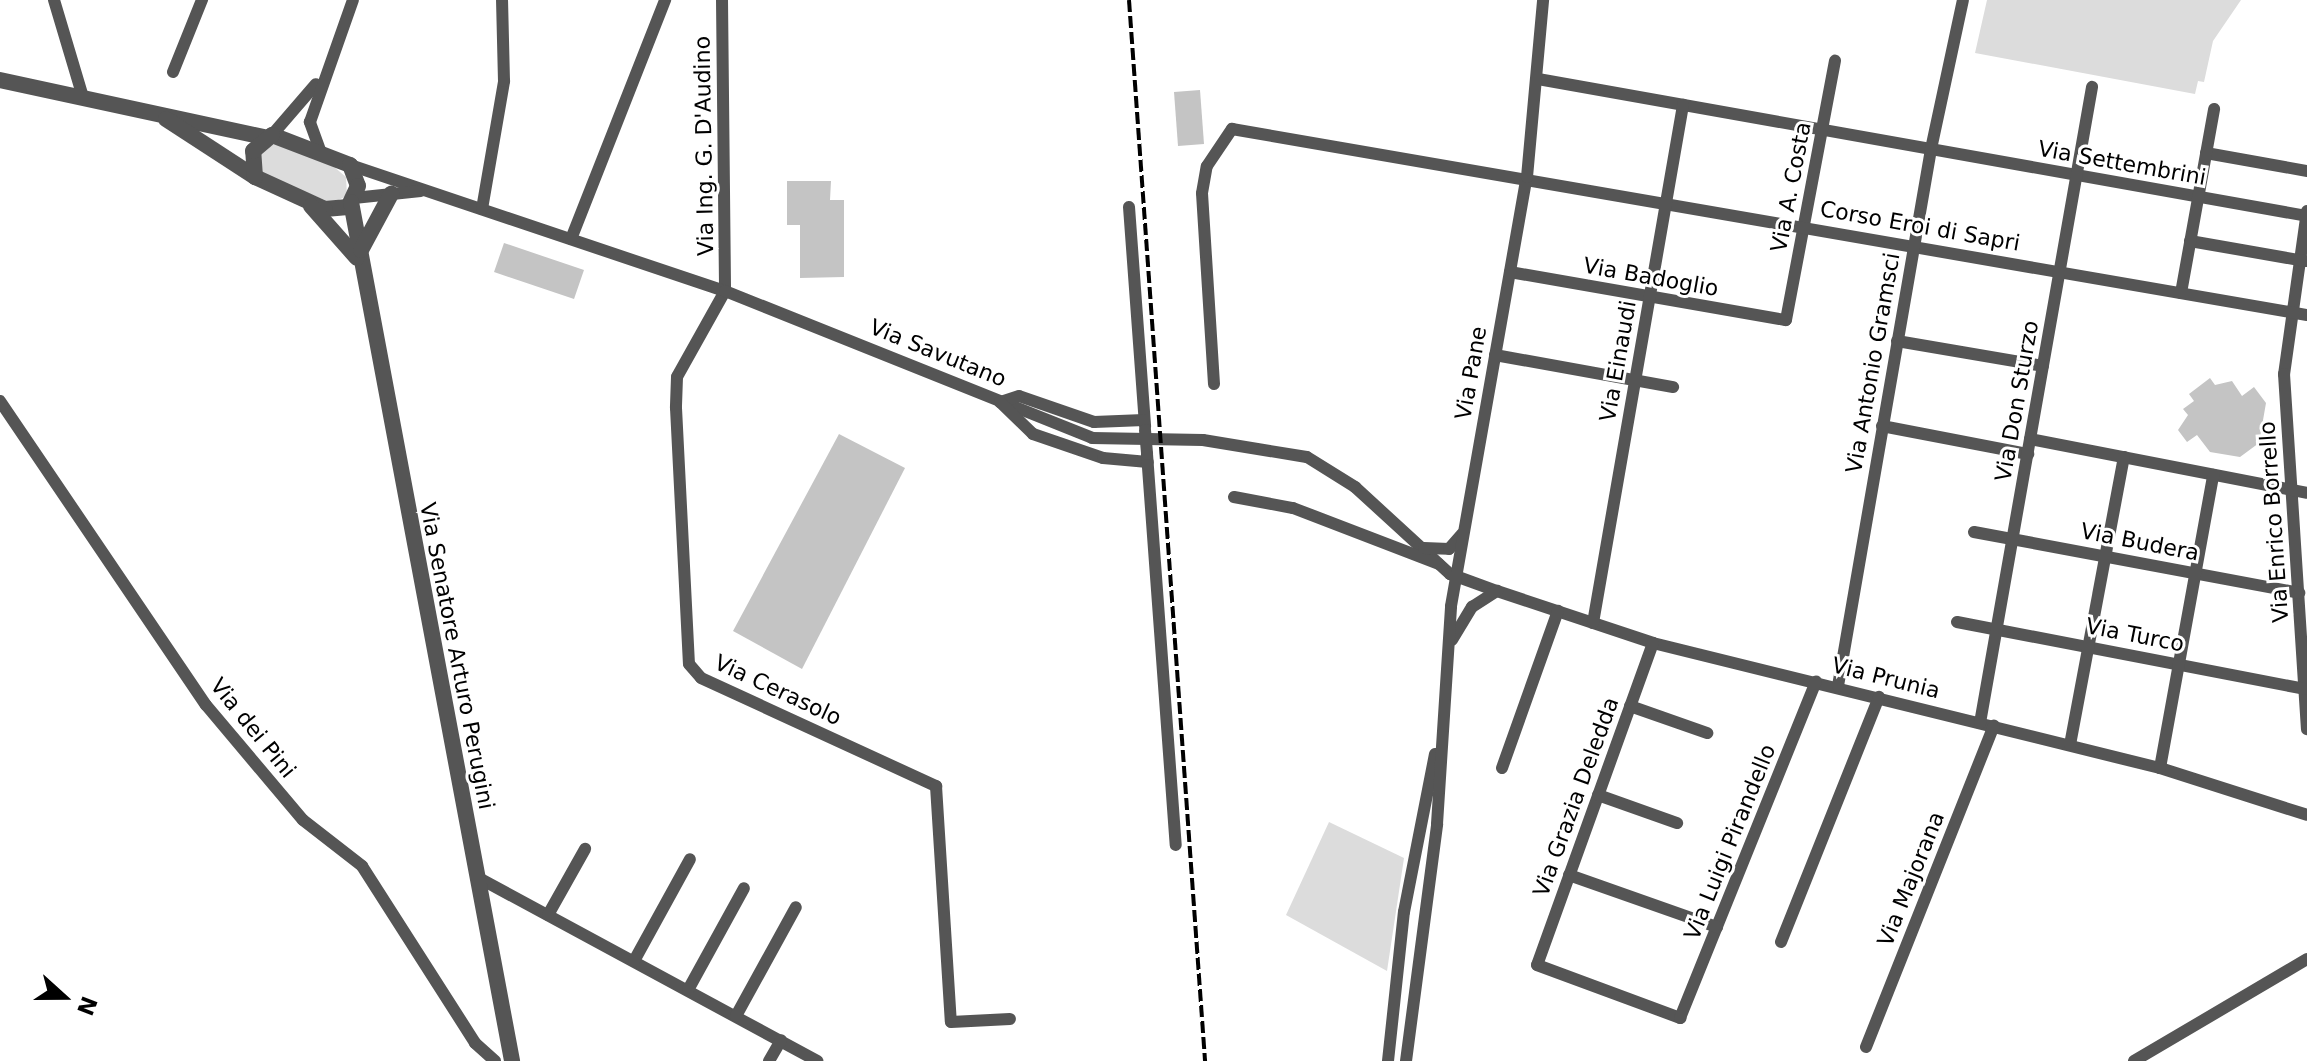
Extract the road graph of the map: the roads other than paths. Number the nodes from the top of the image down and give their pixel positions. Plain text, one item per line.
1 (54, 0) edge
2 (202, 0) edge
3 (353, 0) edge
4 (502, 0) edge
5 (665, 0) edge
6 (722, 0) edge
7 (1543, 0) edge
8 (1963, 0) edge
9 (1835, 61) dead end
10 (173, 72) dead end
11 (322, 75) junction
12 (1538, 79) junction
13 (0, 80) edge
14 (2092, 87) dead end
15 (83, 97) junction
16 (1683, 105) junction
17 (2214, 109) dead end
18 (158, 113) junction
19 (1822, 130) junction
20 (268, 136) junction
21 (1931, 149) junction
22 (320, 150) junction
23 (2206, 153) junction
24 (350, 165) junction
25 (2307, 171) edge
26 (2077, 175) junction
27 (255, 177) junction
28 (1527, 177) junction
29 (432, 191) junction
30 (391, 194) junction
31 (2198, 197) junction
32 (352, 200) junction
33 (1666, 201) junction
34 (310, 204) junction
35 (1129, 207) dead end
36 (482, 209) junction
37 (2307, 213) edge
38 (1804, 226) junction
39 (571, 239) junction
40 (2190, 241) junction
41 (1914, 245) junction
42 (357, 258) junction
43 (2303, 260) edge
44 (2060, 271) junction
45 (1510, 272) junction
46 (725, 291) junction
47 (2181, 293) junction
48 (1650, 297) junction
49 (2291, 312) junction
50 (2307, 315) edge
51 (1786, 320) joint
52 (1897, 341) junction
53 (1495, 355) junction
54 (2043, 366) junction
55 (1635, 381) junction
56 (1214, 384) dead end
57 (1673, 387) dead end
58 (0, 401) edge
59 (1000, 402) junction
60 (1145, 425) junction
61 (1882, 426) junction
62 (2030, 439) junction
63 (2028, 454) junction
64 (2124, 457) junction
65 (1147, 458) junction
66 (2213, 475) junction
67 (2291, 490) junction
68 (2307, 493) edge
69 (1234, 497) dead end
70 (1464, 528) junction
71 (1974, 532) dead end
72 (2013, 539) junction
73 (1419, 544) junction
74 (2105, 556) junction
75 (1439, 564) junction
76 (2195, 573) junction
77 (1455, 577) junction
78 (1497, 591) junction
79 (2299, 593) junction
80 (1558, 611) junction
81 (1957, 622) dead end
82 (1593, 623) junction
83 (1997, 629) junction
84 (1653, 643) junction
85 (2089, 647) junction
86 (1449, 651) junction
87 (2178, 664) junction
88 (1816, 681) junction
89 (1838, 686) junction
90 (2305, 689) junction
91 (1879, 697) junction
92 (1630, 706) junction
93 (2306, 707) edge
94 (1442, 720) junction
95 (1980, 723) junction
96 (1994, 726) junction
97 (2307, 729) edge
98 (1707, 733) dead end
99 (2070, 745) junction
100 (1502, 768) dead end
101 (2160, 768) junction
102 (1598, 795) junction
103 (2307, 815) edge
104 (1677, 823) dead end
105 (1176, 845) dead end
106 (585, 849) dead end
107 (690, 859) dead end
108 (1569, 875) junction
109 (477, 877) junction
110 (744, 888) dead end
111 (796, 907) dead end
112 (548, 915) junction
113 (1717, 927) junction
114 (1781, 942) dead end
115 (2307, 959) edge
116 (634, 961) junction
117 (688, 990) junction
118 (736, 1016) junction
119 (1680, 1018) joint
120 (1010, 1019) dead end
121 (781, 1040) junction
122 (1866, 1047) dead end
123 (495, 1061) edge
124 (512, 1061) edge
125 (769, 1061) edge
126 (817, 1061) edge
127 (1388, 1061) edge
128 (1406, 1061) edge
129 (2134, 1061) edge

1 - 15 street
2 - 10 street
3 - 11 street
4 - 36 street
5 - 39 street
6 - 46 street, Via Ing. G. D'Audino
7 - 12 street, Via Pane
8 - 21 street, Via Antonio Gramsci
9 - 19 street, Via A. Costa
11 - 20 street
11 - 22 street
12 - 16 street, Via Settembrini
12 - 28 street, Via Pane
13 - 15 street
14 - 26 street, Via Don Sturzo
15 - 18 street
16 - 19 street, Via Settembrini
16 - 33 street, Via Einaudi
17 - 23 street
18 - 20 street
18 - 27 street
19 - 21 street, Via Settembrini
19 - 38 street, Via A. Costa
20 - 22 street
20 - 27 street
21 - 26 street, Via Settembrini
21 - 41 street, Via Antonio Gramsci
22 - 24 street
23 - 25 street
23 - 31 street
24 - 29 street, Via Savutano
24 - 32 street, Via Senatore Arturo Perugini
26 - 31 street, Via Settembrini
26 - 44 street, Via Don Sturzo
27 - 34 street
28 - 33 street, Corso Eroi di Sapri
28 - 45 street, Via Pane
28 - 56 street, Corso Eroi di Sapri
29 - 30 street
29 - 36 street, Via Savutano
30 - 32 street
30 - 42 street
31 - 37 street, Via Settembrini
31 - 40 street
32 - 34 street
32 - 42 street, Via Senatore Arturo Perugini
33 - 38 street, Corso Eroi di Sapri
33 - 48 street, Via Einaudi
34 - 42 street
35 - 60 street
36 - 39 street, Via Savutano
37 - 43 street, Via Enrico Borrello
38 - 41 street, Corso Eroi di Sapri
38 - 51 street, Via A. Costa
39 - 46 street, Via Savutano
40 - 43 street
40 - 47 street
41 - 44 street, Corso Eroi di Sapri
41 - 52 street, Via Antonio Gramsci
42 - 109 street, Via Senatore Arturo Perugini
43 - 49 street, Via Enrico Borrello
44 - 47 street, Corso Eroi di Sapri
44 - 54 street, Via Don Sturzo
45 - 48 street, Via Badoglio
45 - 53 street, Via Pane
46 - 59 street, Via Savutano
46 - 120 street, Via Cerasolo
47 - 49 street, Corso Eroi di Sapri
48 - 51 street, Via Badoglio
48 - 55 street, Via Einaudi
49 - 50 street, Corso Eroi di Sapri
49 - 67 street, Via Enrico Borrello
52 - 54 street
52 - 61 street, Via Antonio Gramsci
53 - 55 street
53 - 70 street, Via Pane
54 - 62 street, Via Don Sturzo
55 - 57 street
55 - 82 street, Via Einaudi
58 - 123 street, Via dei Pini
59 - 60 street
59 - 65 street
59 - 73 street, Via Savutano
60 - 65 street, bridge
61 - 63 street
61 - 89 street, Via Antonio Gramsci
62 - 63 street, Via Don Sturzo
62 - 64 street
63 - 72 street, Via Don Sturzo
64 - 66 street
64 - 74 street
65 - 105 street
66 - 67 street
66 - 76 street
67 - 68 street
67 - 79 street, Via Enrico Borrello
69 - 75 street
70 - 73 street
70 - 77 street, Via Pane
71 - 72 street, Via Budera
72 - 74 street, Via Budera
72 - 83 street, Via Don Sturzo
73 - 75 street, Via Savutano
74 - 76 street, Via Budera
74 - 85 street
75 - 77 street, Via Savutano
76 - 79 street, Via Budera
76 - 87 street
77 - 78 street, Via Prunia
77 - 86 street, Via Pane
78 - 80 street, Via Prunia
78 - 86 street
79 - 90 street, Via Enrico Borrello
80 - 82 street, Via Prunia
80 - 100 street
81 - 83 street, Via Turco
82 - 84 street, Via Prunia
83 - 85 street, Via Turco
83 - 95 street, Via Don Sturzo
84 - 88 street, Via Prunia
84 - 92 street, Via Grazia Deledda
85 - 87 street, Via Turco
85 - 99 street
86 - 94 street, Via Pane
87 - 90 street, Via Turco
87 - 101 street
88 - 89 street, Via Prunia
88 - 113 street, Via Luigi Pirandello
89 - 91 street, Via Prunia
90 - 93 street, Via Enrico Borrello
91 - 95 street, Via Prunia
91 - 114 street
92 - 98 street
92 - 102 street, Via Grazia Deledda
93 - 97 street, Via Enrico Borrello
94 - 127 street
94 - 128 street
95 - 96 street, Via Prunia
96 - 99 street, Via Prunia
96 - 122 street, Via Majorana
99 - 101 street, Via Prunia
101 - 103 street, Via Prunia
102 - 104 street
102 - 108 street, Via Grazia Deledda
106 - 112 street
107 - 116 street
108 - 113 street
108 - 119 street, Via Grazia Deledda
109 - 112 street
109 - 124 street, Via Senatore Arturo Perugini
110 - 117 street
111 - 118 street
112 - 116 street
113 - 119 street, Via Luigi Pirandello
115 - 129 street
116 - 117 street
117 - 118 street
118 - 121 street
121 - 125 street
121 - 126 street

